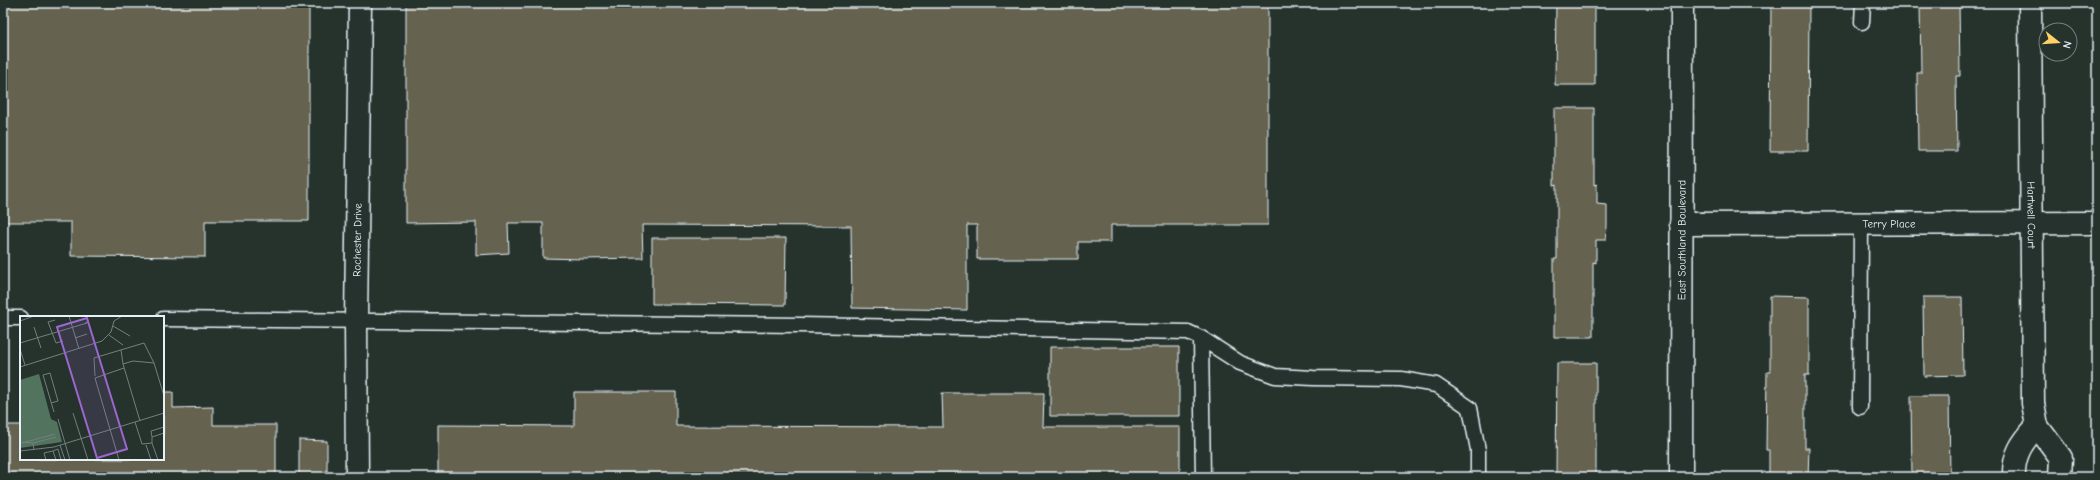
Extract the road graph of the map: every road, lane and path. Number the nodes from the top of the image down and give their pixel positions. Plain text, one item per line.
1 (360, 3) edge
2 (1682, 3) edge
3 (1862, 3) edge
4 (2030, 3) edge
5 (1862, 22) dead end
6 (2097, 223) edge
7 (1681, 224) junction
8 (1861, 224) junction
9 (2032, 224) junction
10 (3, 318) edge
11 (20, 318) edge
12 (164, 319) edge
13 (356, 320) junction
14 (1201, 338) junction
15 (1860, 407) dead end
16 (2037, 426) junction
17 (357, 477) edge
18 (1203, 477) edge
19 (1478, 477) edge
20 (1681, 477) edge
21 (2014, 477) edge
22 (2060, 477) edge

1 - 13 street, Rochester Drive
2 - 7 street, East Southland Boulevard
3 - 5 lane
4 - 9 street, Hartwell Court
6 - 9 street, Terry Place
7 - 8 street, Terry Place
7 - 20 street, East Southland Boulevard
8 - 9 street, Terry Place
8 - 15 lane
9 - 16 street, Hartwell Court
10 - 11 lane
12 - 13 lane
13 - 14 lane
13 - 17 street, Rochester Drive
14 - 18 lane
14 - 19 lane
16 - 21 street
16 - 22 street, Hartwell Court

